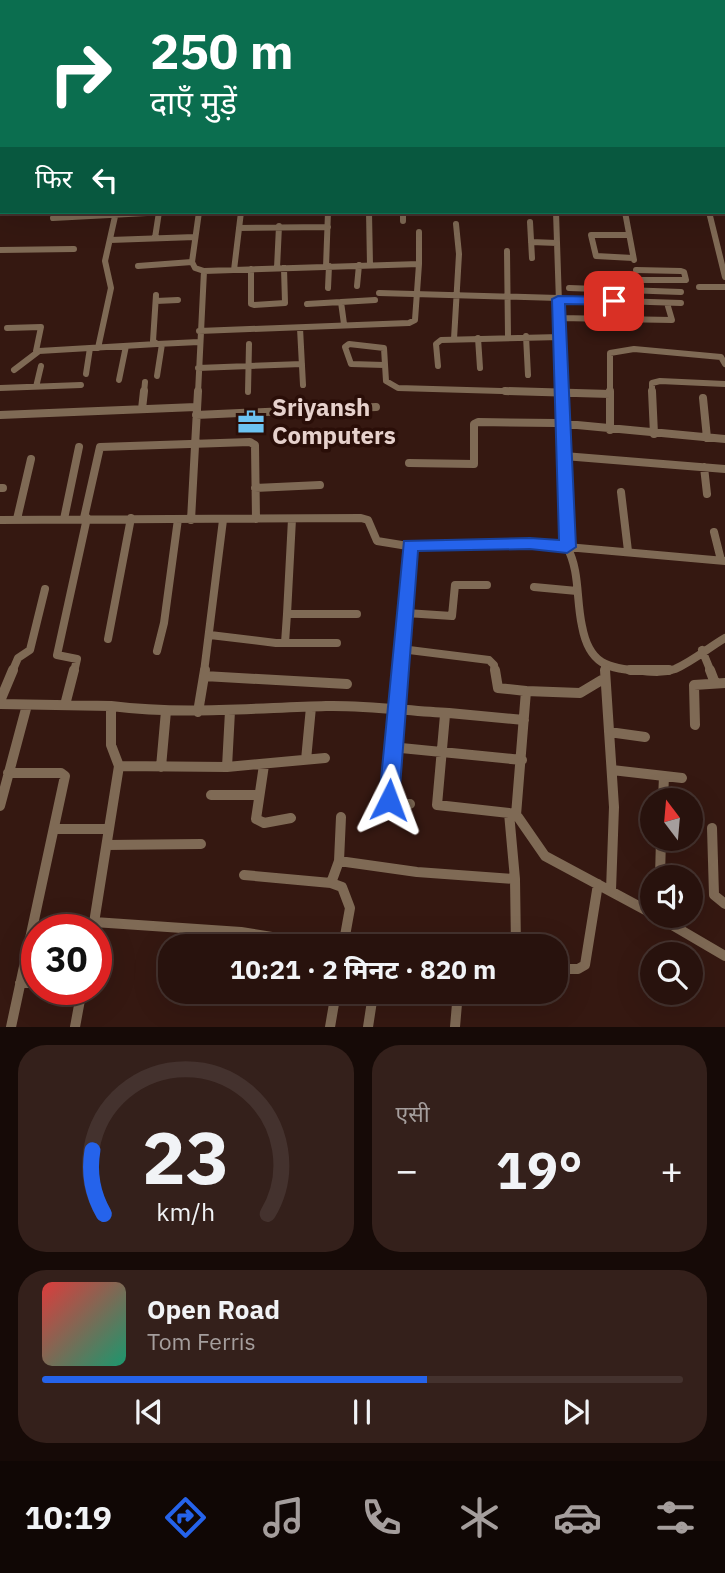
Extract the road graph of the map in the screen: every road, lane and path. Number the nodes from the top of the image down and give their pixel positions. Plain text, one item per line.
1 (72, 214) edge
2 (116, 214) edge
3 (162, 214) edge
4 (199, 214) edge
5 (241, 214) edge
6 (328, 214) edge
7 (369, 214) edge
8 (403, 214) edge
9 (556, 214) edge
10 (625, 214) edge
11 (709, 214) edge
12 (54, 218) dead end
13 (403, 221) dead end
14 (530, 222) dead end
15 (456, 224) dead end
16 (279, 226) junction
17 (328, 227) junction
18 (239, 228) junction
19 (419, 232) dead end
20 (629, 235) junction
21 (195, 237) junction
22 (155, 238) junction
23 (110, 240) junction
24 (531, 242) junction
25 (557, 243) junction
26 (74, 249) dead end
27 (0, 250) edge
28 (507, 251) dead end
29 (532, 258) dead end
30 (633, 258) junction
31 (192, 262) junction
32 (419, 264) junction
33 (359, 265) junction
34 (370, 265) junction
35 (138, 266) dead end
36 (328, 266) junction
37 (281, 268) junction
38 (251, 269) junction
39 (234, 270) junction
40 (636, 270) junction
41 (204, 271) junction
42 (725, 277) edge
43 (637, 280) junction
44 (357, 285) dead end
45 (699, 287) dead end
46 (725, 287) edge
47 (328, 288) dead end
48 (569, 288) dead end
49 (639, 291) junction
50 (681, 292) dead end
51 (416, 293) junction
52 (456, 295) junction
53 (508, 296) junction
54 (558, 299) junction
55 (178, 300) dead end
56 (341, 302) junction
57 (642, 302) junction
58 (667, 303) junction
59 (681, 303) dead end
60 (307, 304) dead end
61 (559, 318) junction
62 (344, 324) junction
63 (7, 328) dead end
64 (300, 328) junction
65 (199, 331) junction
66 (508, 336) junction
67 (526, 336) junction
68 (560, 337) junction
69 (478, 338) junction
70 (454, 339) junction
71 (199, 342) junction
72 (159, 344) junction
73 (248, 344) dead end
74 (125, 346) junction
75 (94, 348) junction
76 (36, 351) junction
77 (302, 364) junction
78 (725, 364) edge
79 (384, 365) junction
80 (41, 366) dead end
81 (248, 366) junction
82 (438, 366) dead end
83 (198, 368) junction
84 (480, 368) dead end
85 (14, 370) dead end
86 (86, 374) dead end
87 (528, 375) dead end
88 (157, 376) dead end
89 (119, 380) dead end
90 (145, 382) dead end
91 (725, 384) edge
92 (81, 385) dead end
93 (303, 385) dead end
94 (36, 387) junction
95 (0, 388) edge
96 (561, 391) junction
97 (248, 392) dead end
98 (610, 394) junction
99 (703, 398) dead end
100 (376, 407) dead end
101 (142, 409) junction
102 (196, 411) junction
103 (0, 415) edge
104 (562, 426) junction
105 (610, 430) junction
106 (654, 433) junction
107 (707, 438) junction
108 (725, 439) edge
109 (195, 443) junction
110 (79, 447) dead end
111 (564, 456) junction
112 (31, 459) dead end
113 (409, 463) dead end
114 (704, 467) junction
115 (725, 469) edge
116 (320, 485) dead end
117 (255, 488) junction
118 (621, 492) dead end
119 (707, 494) dead end
120 (131, 518) junction
121 (17, 519) junction
122 (64, 519) junction
123 (86, 519) junction
124 (177, 519) junction
125 (256, 519) junction
126 (292, 519) junction
127 (0, 520) edge
128 (191, 520) junction
129 (223, 520) junction
130 (714, 533) dead end
131 (410, 545) junction
132 (567, 547) junction
133 (628, 551) junction
134 (723, 561) edge
135 (487, 585) dead end
136 (534, 587) dead end
137 (45, 589) dead end
138 (577, 591) junction
139 (406, 613) junction
140 (287, 614) junction
141 (357, 614) dead end
142 (210, 635) junction
143 (725, 638) edge
144 (108, 639) dead end
145 (285, 643) junction
146 (337, 643) dead end
147 (401, 649) junction
148 (702, 650) junction
149 (157, 651) dead end
150 (605, 673) junction
151 (204, 676) junction
152 (720, 683) edge
153 (347, 684) dead end
154 (526, 691) junction
155 (0, 702) edge
156 (27, 705) junction
157 (65, 705) junction
158 (111, 706) junction
159 (311, 707) junction
160 (395, 709) junction
161 (166, 711) junction
162 (230, 711) junction
163 (198, 712) junction
164 (449, 713) junction
165 (524, 720) junction
166 (695, 725) dead end
167 (609, 732) junction
168 (645, 737) dead end
169 (391, 747) junction
170 (442, 751) junction
171 (325, 758) dead end
172 (306, 760) junction
173 (522, 760) junction
174 (264, 765) junction
175 (120, 766) junction
176 (161, 767) junction
177 (227, 767) junction
178 (612, 770) junction
179 (8, 774) junction
180 (664, 776) junction
181 (682, 778) dead end
182 (664, 788) edge
183 (211, 795) dead end
184 (258, 795) junction
185 (410, 804) dead end
186 (0, 806) edge
187 (513, 814) junction
188 (341, 817) dead end
189 (292, 818) dead end
190 (712, 828) dead end
191 (55, 829) junction
192 (109, 829) junction
193 (107, 845) junction
194 (201, 845) dead end
195 (339, 861) junction
196 (244, 875) dead end
197 (515, 879) junction
198 (331, 883) junction
199 (598, 884) junction
200 (611, 890) junction
201 (725, 904) edge
202 (640, 906) edge
203 (96, 914) edge
204 (112, 927) edge
205 (678, 928) edge
206 (252, 934) edge
207 (345, 934) edge
208 (516, 934) edge
209 (725, 956) edge
210 (568, 970) edge
211 (20, 983) joint
212 (334, 1004) edge
213 (372, 1004) edge
214 (457, 1004) edge
215 (79, 1005) edge
216 (10, 1027) edge
217 (75, 1027) edge
218 (330, 1027) edge
219 (368, 1027) edge
220 (455, 1027) edge

1 - 12 street
2 - 23 street
3 - 22 street
4 - 21 street
5 - 18 street
6 - 17 street
7 - 34 street
8 - 13 street
9 - 25 street
10 - 20 street
11 - 42 street
14 - 24 street
15 - 52 street
16 - 17 street
16 - 18 street
16 - 37 street
17 - 36 street
18 - 39 street
19 - 32 street
20 - 30 street
20 - 30 street
21 - 22 street
21 - 31 street
22 - 23 street
23 - 75 street
24 - 25 street
24 - 29 street
25 - 54 street
26 - 27 street
28 - 53 street
30 - 40 street
31 - 35 street
31 - 41 street
32 - 34 street
32 - 51 street
33 - 34 street
33 - 36 street
33 - 44 street
36 - 37 street
36 - 47 street
37 - 38 street
37 - 38 street
38 - 39 street
39 - 41 street
40 - 43 street
40 - 43 street
41 - 65 street
43 - 49 street
45 - 46 street
48 - 49 street
49 - 50 street
49 - 57 street
51 - 52 street
51 - 56 street
51 - 62 street
52 - 53 street
52 - 70 street
53 - 54 street
53 - 66 street
54 - 57 street
54 - 61 street
55 - 72 street
56 - 60 street
56 - 62 street
57 - 58 street
58 - 59 street
58 - 61 street
61 - 68 street
62 - 64 street
63 - 76 street
64 - 65 street
64 - 77 street
65 - 71 street
66 - 67 street
66 - 69 street
67 - 68 street
67 - 87 street
68 - 96 street
69 - 70 street
69 - 84 street
70 - 82 street
71 - 72 street
71 - 83 street
72 - 74 street
72 - 88 street
73 - 81 street
74 - 75 street
74 - 89 street
75 - 76 street
75 - 86 street
76 - 85 street
77 - 81 street
77 - 93 street
78 - 98 street
79 - 79 street
79 - 96 street
80 - 94 street
81 - 83 street
81 - 97 street
83 - 102 street
90 - 101 street
91 - 106 street
92 - 94 street
94 - 95 street
96 - 98 street
96 - 104 street
98 - 105 street
99 - 107 street
100 - 102 street
101 - 102 street
101 - 103 street
102 - 109 street
104 - 105 street
104 - 111 street
104 - 113 street
105 - 106 street
106 - 107 street
107 - 108 street
109 - 117 street
109 - 123 street
109 - 128 street
110 - 122 street
111 - 114 street
111 - 132 street
112 - 121 street
114 - 115 street
114 - 119 street
116 - 117 street
117 - 125 street
118 - 133 street
120 - 123 street
120 - 124 street
120 - 144 street
121 - 122 street
121 - 127 street
122 - 123 street
123 - 157 street
124 - 128 street
124 - 149 street
125 - 126 street
125 - 129 street
126 - 131 street
126 - 140 street
128 - 129 street
129 - 142 street
130 - 134 street
131 - 132 street
131 - 139 street
132 - 133 street
132 - 138 street
133 - 134 street
135 - 139 street
136 - 138 street
137 - 155 street
138 - 150 street
139 - 147 street
140 - 141 street
140 - 145 street
142 - 145 street
142 - 151 street
143 - 148 street
145 - 146 street
147 - 154 street
147 - 160 street
148 - 150 street
148 - 152 street
150 - 154 street
150 - 167 street
151 - 153 street
151 - 163 street
152 - 166 street
154 - 165 street
155 - 156 street
156 - 157 street
156 - 179 street
157 - 158 street
158 - 161 street
158 - 175 street
159 - 160 street
159 - 162 street
159 - 172 street
160 - 164 street
160 - 169 street
161 - 163 street
161 - 176 street
162 - 163 street
162 - 177 street
164 - 165 street
164 - 170 street
165 - 173 street
167 - 168 street
167 - 178 street
169 - 170 street
169 - 185 street
170 - 173 street
170 - 187 street
171 - 172 street
172 - 174 street
173 - 187 street
174 - 177 street
174 - 184 street
175 - 176 street
175 - 192 street
176 - 177 street
178 - 180 street
178 - 200 street
179 - 186 street
179 - 191 street
180 - 181 street
180 - 182 street
183 - 184 street
184 - 189 street
187 - 197 street
187 - 199 street
188 - 195 street
190 - 201 street
191 - 192 street
191 - 211 street
192 - 193 street
193 - 194 street
193 - 203 street
195 - 197 street
195 - 198 street
196 - 198 street
197 - 208 street
198 - 207 street
199 - 200 street
199 - 210 street
200 - 202 street
204 - 206 street
205 - 209 street
211 - 216 street
212 - 218 street
213 - 219 street
214 - 220 street
215 - 217 street

